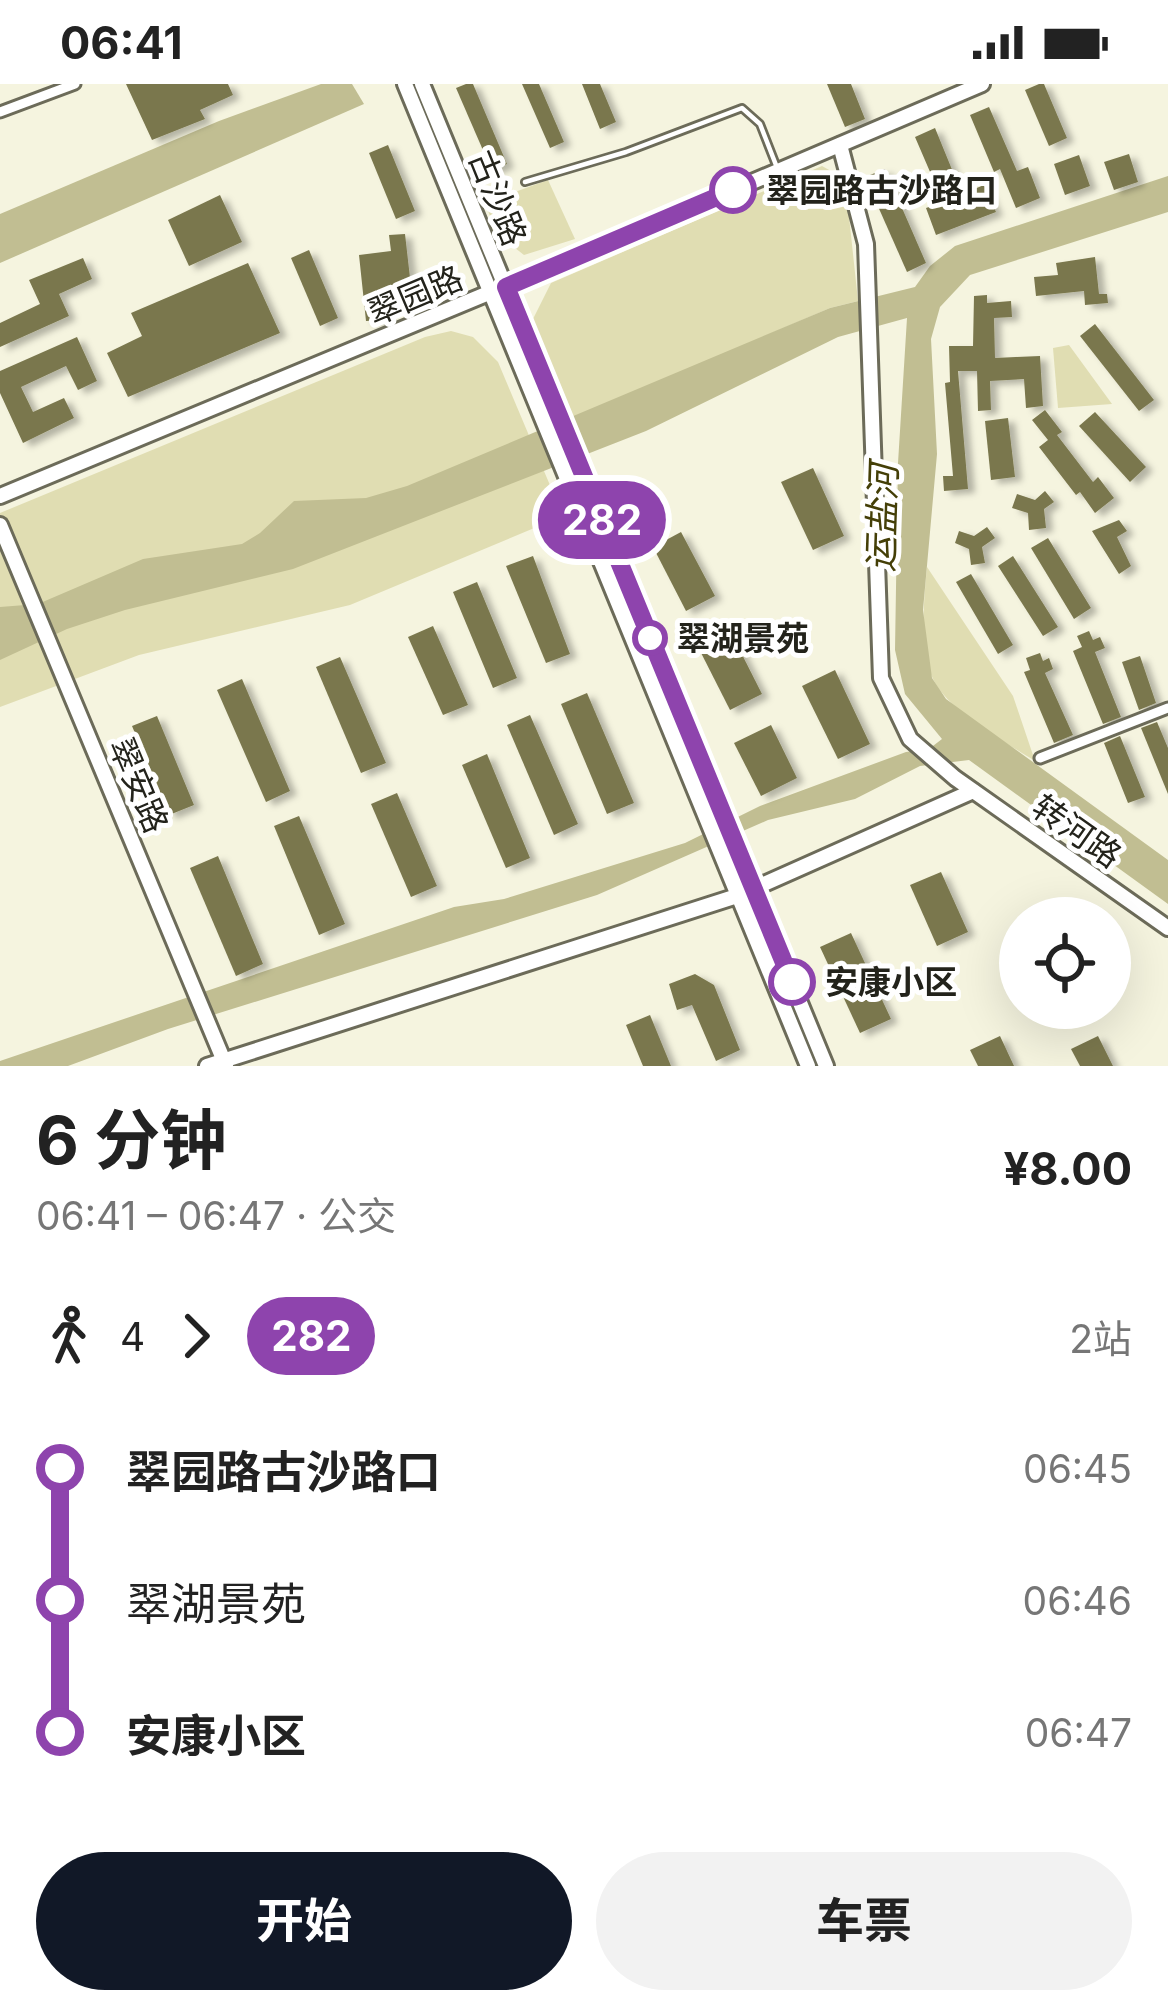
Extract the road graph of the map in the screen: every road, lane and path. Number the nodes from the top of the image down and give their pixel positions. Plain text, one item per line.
1 (75, 84) edge
2 (405, 84) edge
3 (422, 84) edge
4 (982, 84) edge
5 (0, 112) edge
6 (840, 146) junction
7 (778, 171) junction
8 (525, 182) dead end
9 (498, 290) junction
10 (576, 479) junction
11 (0, 496) edge
12 (0, 524) edge
13 (1168, 708) edge
14 (1040, 758) dead end
15 (973, 791) junction
16 (711, 810) junction
17 (754, 890) junction
18 (737, 896) junction
19 (1168, 928) edge
20 (225, 1063) edge
21 (207, 1066) edge
22 (808, 1066) edge
23 (826, 1066) edge

1 - 5 street
2 - 9 street, 古沙路
3 - 9 street, 古沙路
4 - 6 street, 翠园路
6 - 7 street, 翠园路
6 - 15 street, 转河路
7 - 8 lane
7 - 9 street, 翠园路
9 - 10 street, 古沙路
9 - 10 street, 古沙路
9 - 11 street, 翠园路
10 - 16 street, 古沙路
12 - 20 street, 翠安路
13 - 14 street
15 - 17 street
15 - 19 street, 转河路
16 - 17 street, 古沙路
16 - 18 street, 古沙路
17 - 18 street
17 - 23 street, 古沙路
18 - 20 street
18 - 22 street, 古沙路
20 - 21 street

